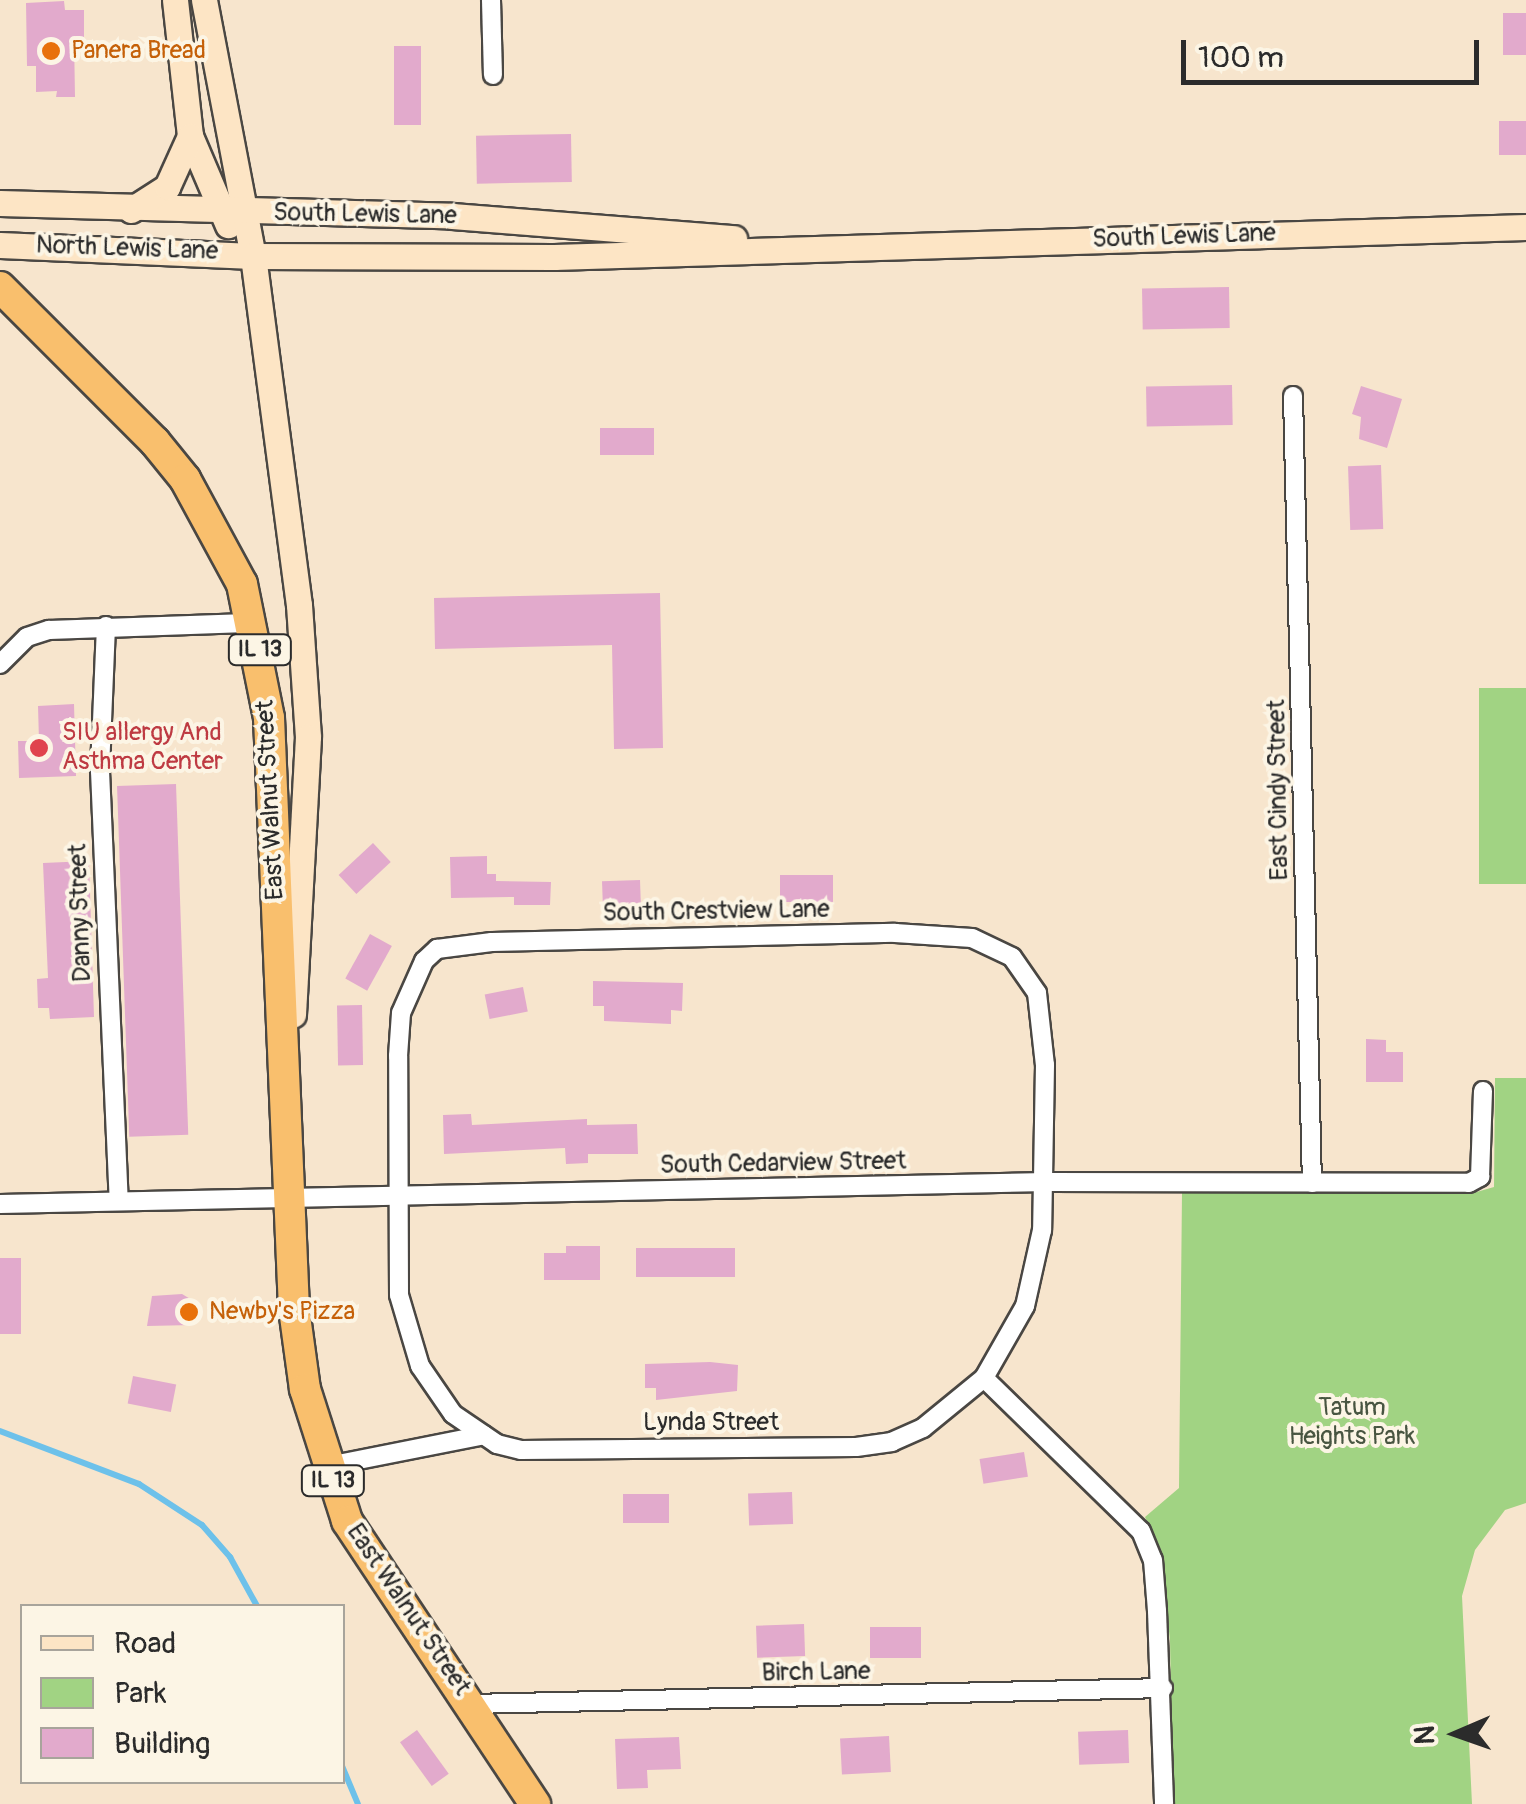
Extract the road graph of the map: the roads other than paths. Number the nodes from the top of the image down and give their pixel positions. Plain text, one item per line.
1 (174, 0) edge
2 (204, 0) edge
3 (491, 0) edge
4 (493, 75) dead end
5 (190, 136) junction
6 (0, 203) edge
7 (132, 210) junction
8 (218, 213) junction
9 (246, 214) junction
10 (1526, 227) edge
11 (0, 245) edge
12 (842, 247) junction
13 (253, 256) junction
14 (0, 288) edge
15 (1293, 396) dead end
16 (254, 624) junction
17 (106, 626) junction
18 (0, 664) edge
19 (1484, 1091) dead end
20 (285, 1104) junction
21 (1048, 1182) junction
22 (1312, 1182) junction
23 (395, 1192) junction
24 (289, 1197) junction
25 (119, 1199) junction
26 (0, 1204) edge
27 (984, 1378) junction
28 (484, 1435) junction
29 (328, 1466) junction
30 (1162, 1688) junction
31 (471, 1704) junction
32 (534, 1804) edge
33 (1164, 1804) edge

1 - 5 street
2 - 9 street, East Walnut Street
3 - 4 street
5 - 7 street
5 - 8 street
6 - 7 street, North Lewis Lane
7 - 8 street, North Lewis Lane
8 - 9 street, North Lewis Lane
8 - 13 street
9 - 12 street, South Lewis Lane
9 - 13 street, East Walnut Street
10 - 12 street, South Lewis Lane
11 - 13 street, North Lewis Lane
12 - 13 street, South Lewis Lane
13 - 20 street, East Walnut Street
14 - 16 highway, East Walnut Street / IL 13
15 - 22 street, East Cindy Street
16 - 17 street
16 - 20 highway, East Walnut Street / IL 13
17 - 18 street
17 - 25 street, Danny Street
19 - 22 street, South Cedarview Street
20 - 24 highway, East Walnut Street / IL 13
21 - 22 street, South Cedarview Street
21 - 23 street, South Cedarview Street
21 - 23 street, South Crestview Lane
21 - 27 street, Lynda Street
23 - 24 street, South Cedarview Street
23 - 28 street, Lynda Street
24 - 25 street, South Cedarview Street
24 - 29 highway, East Walnut Street / IL 13
25 - 26 street, South Cedarview Street
27 - 28 street, Lynda Street
27 - 30 street
28 - 29 street
29 - 31 highway, East Walnut Street / IL 13
30 - 31 street, Birch Lane
30 - 33 street
31 - 32 highway, East Walnut Street / IL 13

